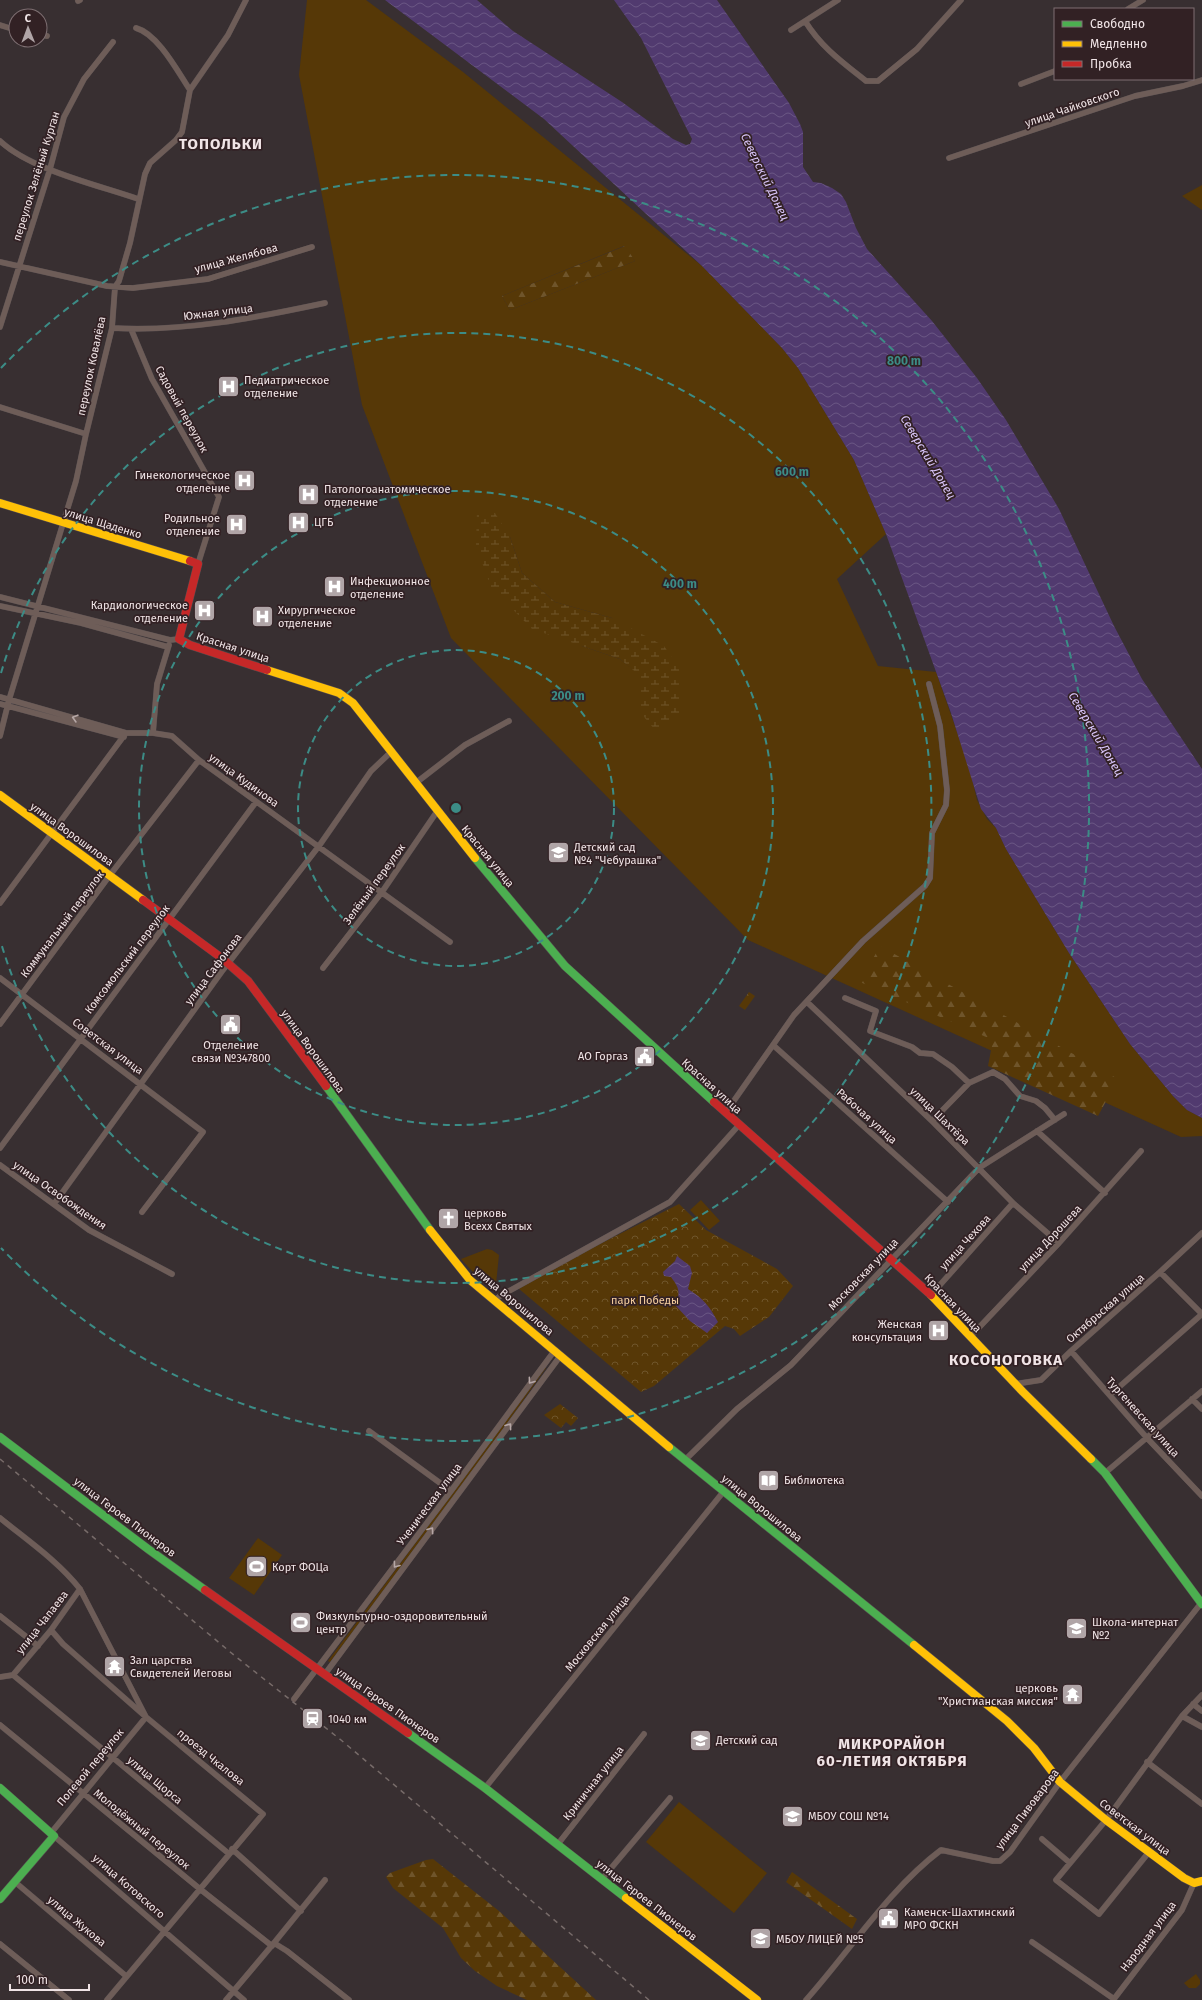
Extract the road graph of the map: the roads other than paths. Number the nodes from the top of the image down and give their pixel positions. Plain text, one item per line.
1 (246, 0) edge
2 (838, 0) edge
3 (961, 0) edge
4 (1143, 0) edge
5 (1130, 8) edge
6 (805, 21) junction
7 (136, 28) dead end
8 (791, 30) dead end
9 (113, 42) dead end
10 (1054, 71) edge
11 (1202, 80) edge
12 (1021, 84) dead end
13 (190, 90) junction
14 (0, 141) edge
15 (949, 158) dead end
16 (50, 169) junction
17 (138, 199) junction
18 (312, 247) dead end
19 (0, 262) edge
20 (19, 266) junction
21 (115, 287) junction
22 (325, 303) dead end
23 (0, 326) edge
24 (112, 328) junction
25 (131, 329) junction
26 (0, 407) edge
27 (86, 434) junction
28 (0, 503) edge
29 (64, 522) junction
30 (198, 564) junction
31 (0, 597) edge
32 (0, 606) edge
33 (38, 607) junction
34 (36, 614) junction
35 (179, 639) junction
36 (170, 640) junction
37 (168, 647) junction
38 (929, 684) dead end
39 (0, 697) edge
40 (9, 700) junction
41 (0, 704) edge
42 (8, 707) junction
43 (509, 721) dead end
44 (153, 733) junction
45 (125, 735) junction
46 (0, 736) edge
47 (392, 751) junction
48 (199, 760) junction
49 (417, 782) junction
50 (0, 794) edge
51 (256, 802) junction
52 (438, 810) junction
53 (52, 832) junction
54 (319, 846) junction
55 (110, 875) junction
56 (382, 892) junction
57 (0, 903) edge
58 (169, 919) junction
59 (450, 942) dead end
60 (229, 964) junction
61 (323, 968) dead end
62 (0, 978) edge
63 (22, 994) junction
64 (845, 998) dead end
65 (807, 1002) junction
66 (0, 1024) edge
67 (79, 1039) junction
68 (773, 1045) junction
69 (969, 1082) junction
70 (140, 1084) junction
71 (726, 1112) junction
72 (1064, 1114) dead end
73 (1055, 1120) junction
74 (932, 1121) junction
75 (739, 1125) junction
76 (1037, 1131) junction
77 (0, 1148) edge
78 (1141, 1151) dead end
79 (0, 1165) edge
80 (980, 1168) junction
81 (1105, 1193) junction
82 (948, 1202) junction
83 (1013, 1203) junction
84 (54, 1204) junction
85 (142, 1212) dead end
86 (1202, 1233) edge
87 (1059, 1243) junction
88 (892, 1259) junction
89 (1160, 1272) junction
90 (172, 1274) dead end
91 (931, 1295) junction
92 (495, 1300) junction
93 (1202, 1314) edge
94 (971, 1336) junction
95 (1071, 1351) junction
96 (558, 1352) junction
97 (1015, 1384) junction
98 (1202, 1391) edge
99 (1110, 1395) junction
100 (1192, 1399) junction
101 (1202, 1409) edge
102 (369, 1431) dead end
103 (0, 1437) edge
104 (1147, 1438) junction
105 (685, 1460) junction
106 (1105, 1473) junction
107 (451, 1491) junction
108 (724, 1491) junction
109 (1202, 1496) edge
110 (0, 1518) edge
111 (80, 1589) junction
112 (1202, 1603) edge
113 (0, 1616) edge
114 (51, 1630) junction
115 (38, 1646) junction
116 (322, 1671) junction
117 (13, 1675) junction
118 (0, 1677) edge
119 (1202, 1695) edge
120 (294, 1699) dead end
121 (1193, 1704) junction
122 (1202, 1711) edge
123 (1182, 1716) junction
124 (146, 1717) junction
125 (0, 1725) edge
126 (1202, 1727) edge
127 (644, 1734) dead end
128 (112, 1757) junction
129 (1147, 1762) junction
130 (1060, 1782) junction
131 (485, 1788) junction
132 (1, 1791) edge
133 (82, 1793) junction
134 (670, 1798) dead end
135 (1202, 1804) edge
136 (1106, 1820) junction
137 (52, 1834) junction
138 (1042, 1839) dead end
139 (558, 1844) junction
140 (230, 1851) junction
141 (1149, 1852) junction
142 (1070, 1863) junction
143 (602, 1879) junction
144 (324, 1880) dead end
145 (15, 1882) junction
146 (1199, 1882) edge
147 (200, 1889) junction
148 (0, 1899) edge
149 (301, 1911) junction
150 (163, 1931) junction
151 (1032, 1942) dead end
152 (0, 1944) edge
153 (273, 1945) junction
154 (126, 1976) junction
155 (233, 1991) junction
156 (1114, 1999) edge
157 (69, 2000) edge
158 (107, 2000) edge
159 (226, 2000) edge
160 (244, 2000) edge
161 (349, 2000) edge
162 (757, 2000) edge
163 (806, 2000) edge

1 - 13 street, переулок Ковалёва
2 - 6 street
3 - 6 street
4 - 5 street
6 - 8 street
7 - 13 street
9 - 16 street, переулок Зелёный Курган
10 - 12 street
11 - 15 street, улица Чайковского
13 - 17 street, переулок Ковалёва
14 - 16 street
16 - 17 street
16 - 20 street, переулок Зелёный Курган
17 - 21 street, переулок Ковалёва
18 - 21 street, улица Желябова
19 - 20 street, улица Желябова
20 - 21 street, улица Желябова
20 - 23 street, переулок Зелёный Курган
21 - 24 street, переулок Ковалёва
22 - 25 street, Южная улица
24 - 25 street, Южная улица
24 - 27 street, переулок Ковалёва
25 - 30 street, Садовый переулок
26 - 27 street
27 - 29 street, переулок Ковалёва
28 - 29 main road, улица Щаденко
29 - 30 main road, улица Щаденко
29 - 33 street, переулок Ковалёва
30 - 35 main road
31 - 33 street
32 - 34 street
33 - 34 street, переулок Ковалёва
33 - 36 street
34 - 37 street
34 - 40 street, переулок Ковалёва
35 - 36 street
35 - 47 main road, Красная улица
36 - 37 street
37 - 44 street
38 - 65 street
39 - 40 street, улица Кудинова
40 - 42 street, переулок Ковалёва
45 -> 40 street, улица Кудинова
41 - 42 street, улица Кудинова
42 - 45 street, улица Кудинова
42 - 46 street, переулок Ковалёва
43 - 49 street
44 - 45 street, улица Кудинова
44 - 48 street, улица Кудинова
45 - 53 street
47 - 49 main road, Красная улица
47 - 54 street, улица Сафонова
48 - 51 street, улица Кудинова
48 - 55 street, Коммунальный переулок
49 - 52 main road, Красная улица
50 - 53 main road, улица Ворошилова
51 - 54 street, улица Кудинова
51 - 58 street, Комсомольский переулок
52 - 56 street, Зелёный переулок
52 - 71 main road, Красная улица
53 - 55 main road, улица Ворошилова
53 - 57 street
54 - 56 street, улица Кудинова
54 - 60 street, улица Сафонова
55 - 58 main road, улица Ворошилова
55 - 63 street, Коммунальный переулок
56 - 59 street, улица Кудинова
56 - 61 street, Зелёный переулок
58 - 60 main road, улица Ворошилова
58 - 67 street, Комсомольский переулок
60 - 70 street, улица Сафонова
60 - 92 main road, улица Ворошилова
62 - 63 street, Советская улица
63 - 66 street, Коммунальный переулок
63 - 67 street, Советская улица
64 - 69 street
65 - 68 street
65 - 74 street, улица Шахтёра
67 - 70 street, Советская улица
67 - 77 street, Комсомольский переулок
68 - 71 street
68 - 82 street, Рабочая улица
69 - 73 street
69 - 74 street
70 - 84 street, улица Сафонова
70 - 85 street, Советская улица
71 - 75 main road, Красная улица
72 - 73 street, Московская улица
73 - 76 street, Московская улица
74 - 80 street, улица Шахтёра
75 - 88 main road, Красная улица
75 - 92 street
76 - 80 street, Московская улица
76 - 81 street
78 - 81 street, улица Дорошева
79 - 84 street, улица Освобождения
80 - 82 street, Московская улица
80 - 83 street, улица Шахтёра
81 - 87 street, улица Дорошева
82 - 88 street, Московская улица
83 - 87 street, улица Шахтёра
83 - 91 street, улица Чехова
84 - 90 street, улица Освобождения
86 - 89 street, Октябрьская улица
87 - 94 street, улица Дорошева
88 - 91 main road, Красная улица
88 - 105 street, Московская улица
89 - 93 street
89 - 95 street, Октябрьская улица
91 - 94 main road, Красная улица
92 - 96 main road, улица Ворошилова
93 - 99 street
94 - 97 main road, Красная улица
95 - 97 street, Октябрьская улица
95 - 99 street, Тургеневская улица
96 - 105 main road, улица Ворошилова
96 -> 107 street, Ученическая улица
116 -> 96 street, Ученическая улица
97 - 106 main road, Красная улица
98 - 100 street
99 - 104 street, Тургеневская улица
100 - 101 street
100 - 104 street
102 - 107 street
103 - 116 main road, улица Героев Пионеров
104 - 106 street
104 - 109 street, Тургеневская улица
105 - 108 main road, улица Ворошилова
106 - 112 main road, Красная улица
107 -> 116 street, Ученическая улица
108 - 130 main road, улица Ворошилова
108 - 131 street, Московская улица
110 - 111 street
111 - 114 street, улица Чапаева
111 - 124 street, проезд Чкалова
112 - 130 street, улица Пивоварова
113 - 115 street
114 - 115 street, улица Чапаева
114 - 124 street, проезд Чкалова
115 - 117 street, улица Чапаева
116 - 120 street
116 - 131 main road, улица Героев Пионеров
117 - 118 street
117 - 128 street, улица Щорса
119 - 121 street
121 - 122 street
121 - 123 street
123 - 126 street
123 - 129 street
124 - 128 street, Полевой переулок
124 - 140 street, проезд Чкалова
125 - 133 street, Молодёжный переулок
127 - 139 street, Криничная улица
128 - 133 street, Полевой переулок
128 - 140 street, улица Щорса
129 - 135 street
129 - 136 street
130 - 136 main road, Советская улица
130 - 163 street, улица Пивоварова
131 - 139 main road, улица Героев Пионеров
132 - 137 main road, улица Котовского
133 - 137 street, Полевой переулок
133 - 147 street, Молодёжный переулок
134 - 143 street
136 - 141 main road, Советская улица
136 - 142 street
137 - 145 main road, Полевой переулок
137 - 150 street, улица Котовского
138 - 142 street
139 - 143 main road, улица Героев Пионеров
140 - 147 street
140 - 149 street, улица Щорса
141 - 142 street
141 - 146 main road, Советская улица
143 - 162 main road, улица Героев Пионеров
144 - 149 street
145 - 148 main road, Полевой переулок
145 - 154 street, улица Жукова
146 - 156 street, Народная улица
147 - 150 street
147 - 153 street, Молодёжный переулок
149 - 153 street
150 - 154 street
150 - 155 street, улица Котовского
151 - 156 street
152 - 157 street
153 - 155 street
153 - 161 street
154 - 158 street
155 - 159 street
155 - 160 street, улица Котовского

